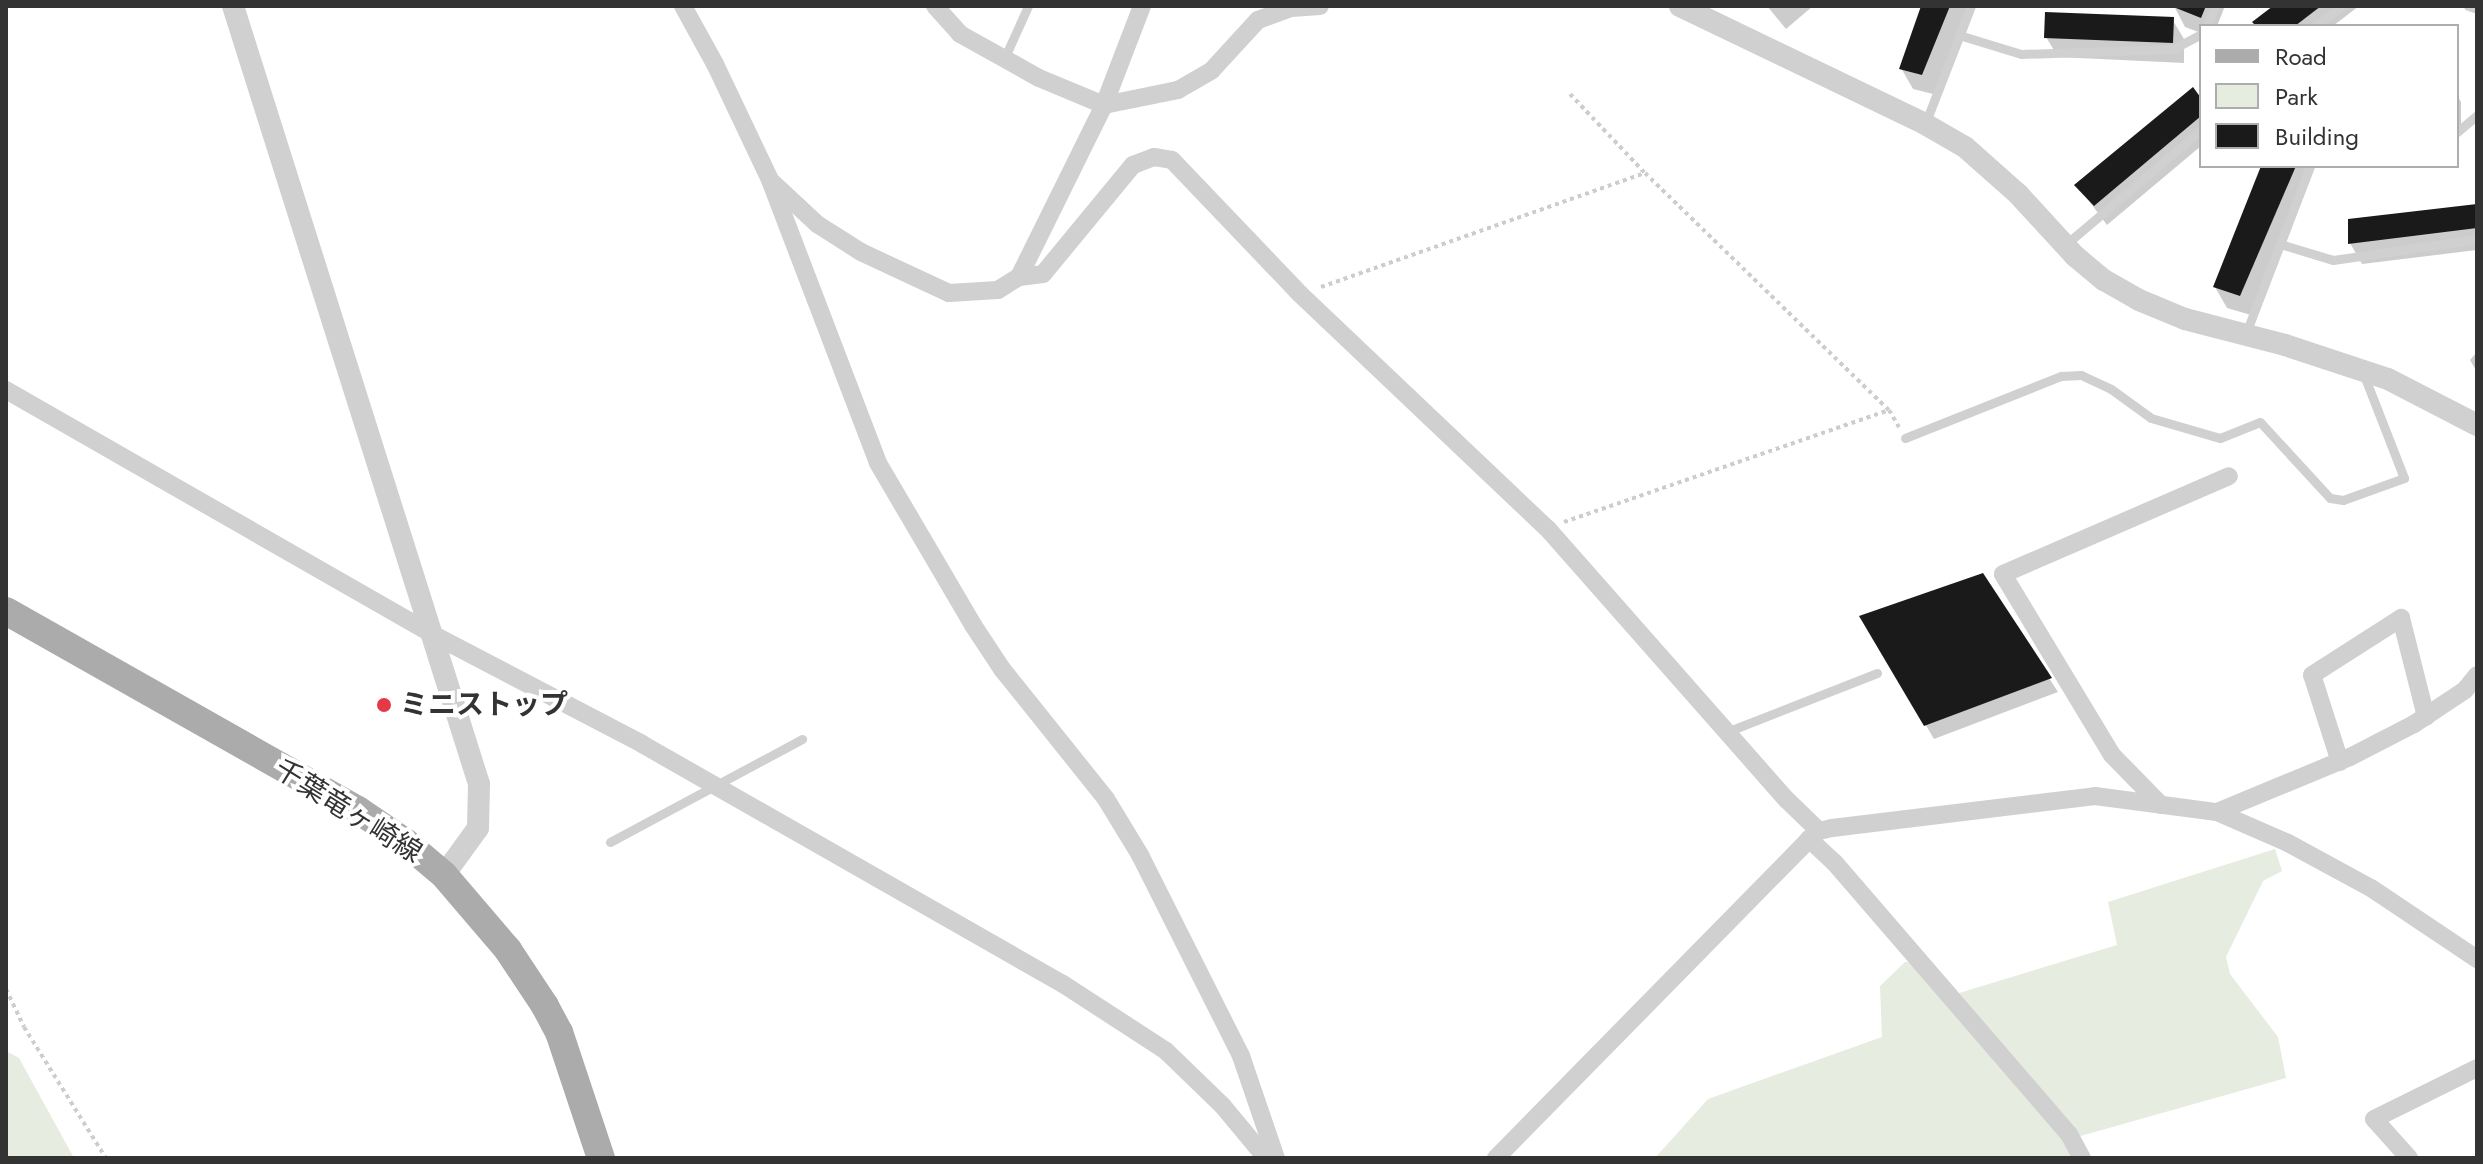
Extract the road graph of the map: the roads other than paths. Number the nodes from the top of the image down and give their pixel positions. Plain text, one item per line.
1 (233, 6) edge
2 (683, 6) edge
3 (935, 6) edge
4 (1028, 6) edge
5 (1142, 6) edge
6 (1320, 6) edge
7 (1971, 6) edge
8 (2342, 6) edge
9 (2468, 6) edge
10 (1692, 8) edge
11 (2477, 9) edge
12 (2318, 24) edge
13 (1959, 35) junction
14 (2199, 35) edge
15 (1004, 59) junction
16 (1104, 105) junction
17 (2477, 115) edge
18 (1925, 124) junction
19 (2459, 130) edge
20 (2199, 132) edge
21 (2309, 168) edge
22 (770, 180) junction
23 (2477, 239) edge
24 (2280, 244) junction
25 (2065, 245) junction
26 (1019, 277) junction
27 (2245, 336) junction
28 (2362, 370) junction
29 (6, 390) edge
30 (2473, 417) edge
31 (1905, 438) road end
32 (2229, 476) dead end
33 (6, 611) edge
34 (432, 634) junction
35 (1877, 673) dead end
36 (2477, 675) edge
37 (2426, 717) junction
38 (1729, 731) junction
39 (802, 739) dead end
40 (2340, 762) junction
41 (716, 786) junction
42 (2161, 805) junction
43 (2217, 812) junction
44 (1814, 835) junction
45 (610, 842) dead end
46 (444, 875) junction
47 (2477, 959) edge
48 (2477, 1068) edge
49 (601, 1158) edge
50 (1266, 1158) edge
51 (1276, 1158) edge
52 (1496, 1158) edge
53 (2082, 1158) edge
54 (2409, 1158) edge

1 - 34 street
2 - 22 street
3 - 15 street
4 - 15 lane
5 - 16 street
6 - 16 street
7 - 13 lane
8 - 12 lane
9 - 11 lane
10 - 18 street
13 - 14 lane
13 - 18 lane
15 - 16 street
16 - 26 street
17 - 19 lane
18 - 25 street
20 - 25 lane
21 - 24 lane
22 - 26 street
22 - 51 street
23 - 24 lane
24 - 27 lane
25 - 27 street
26 - 38 street
27 - 28 street
28 - 30 street
28 - 31 lane
29 - 34 street
32 - 42 street
33 - 46 main road, 千葉竜ヶ崎線
34 - 41 street
34 - 46 street
35 - 38 lane
36 - 37 street
37 - 40 street
37 - 40 street
38 - 44 street
39 - 41 lane
40 - 43 street
41 - 45 lane
41 - 50 street
42 - 43 street
42 - 44 street
43 - 47 street
44 - 52 street
44 - 53 street
46 - 49 main road, 千葉竜ヶ崎線
48 - 54 street

